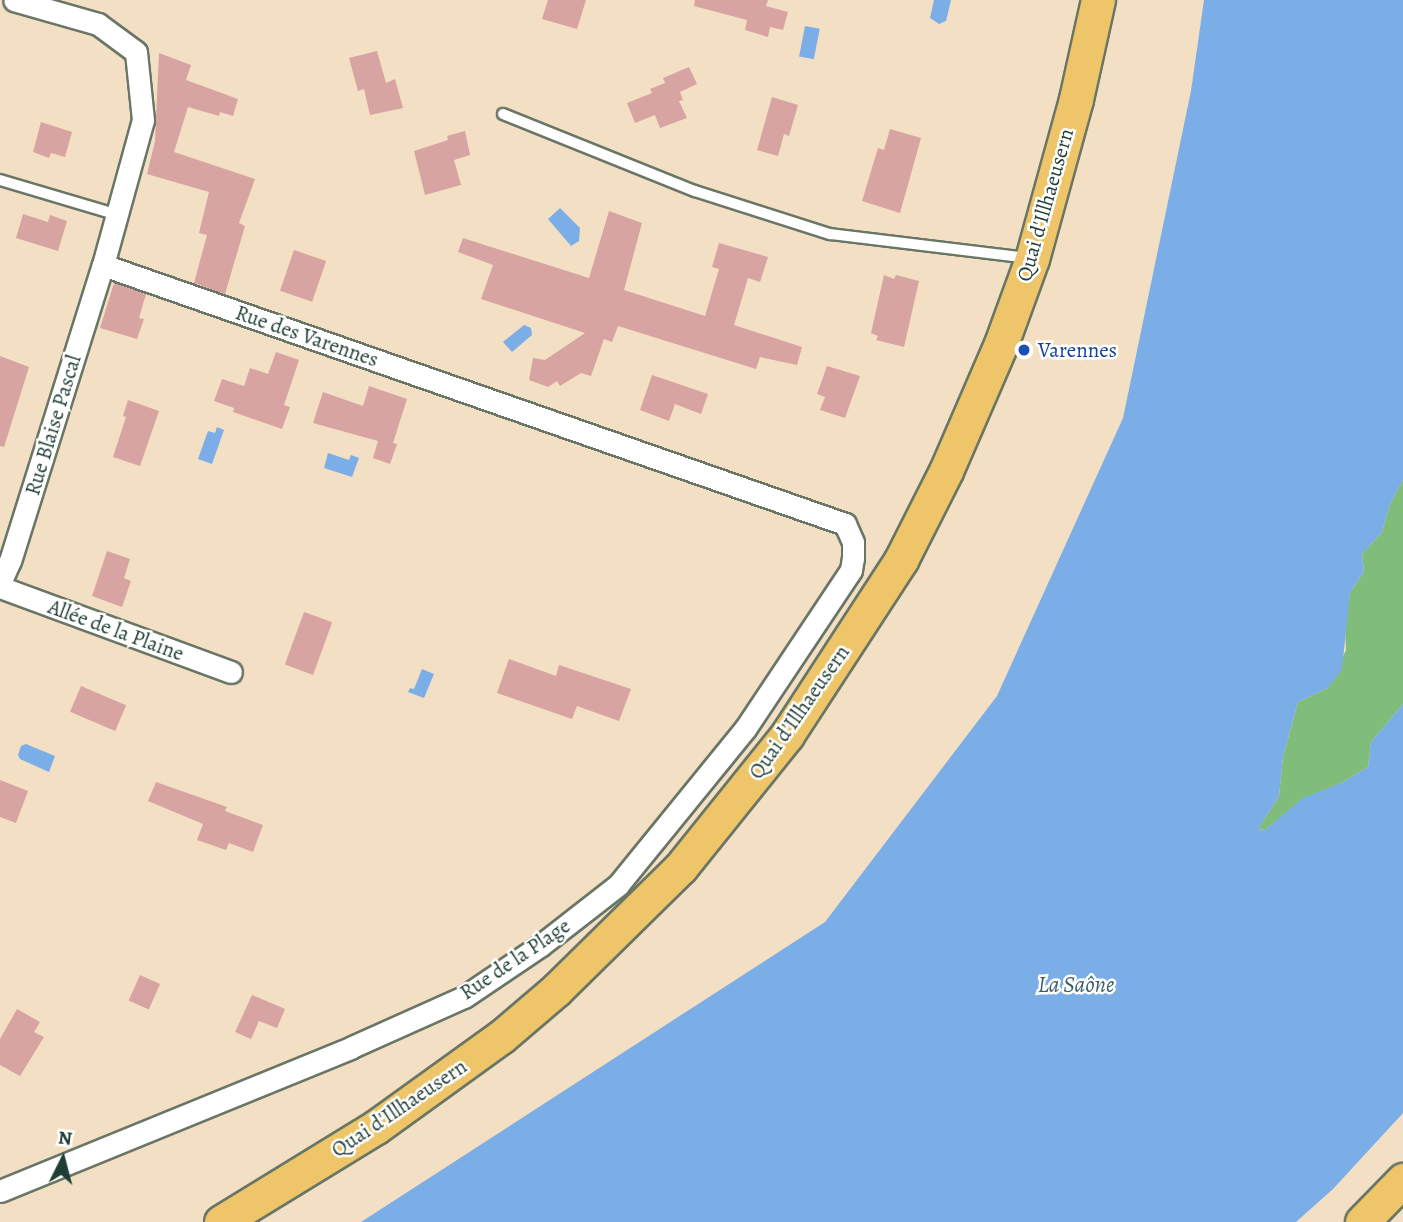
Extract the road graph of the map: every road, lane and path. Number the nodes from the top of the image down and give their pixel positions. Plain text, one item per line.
1 (14, 0) edge
2 (1098, 0) edge
3 (503, 114) dead end
4 (0, 180) edge
5 (118, 215) junction
6 (1039, 260) junction
7 (103, 265) junction
8 (845, 524) joint
9 (5, 559) edge
10 (0, 585) edge
11 (231, 672) dead end
12 (1403, 1180) edge
13 (0, 1191) edge
14 (221, 1222) edge
15 (1362, 1222) edge

1 - 5 street
2 - 6 main road, Quai d'Illhaeusern
3 - 6 lane
4 - 5 lane
5 - 7 street
6 - 14 main road, Quai d'Illhaeusern
7 - 8 street, Rue des Varennes
7 - 9 street, Rue Blaise Pascal
8 - 13 street, Rue de la Plage
9 - 10 street, Rue Blaise Pascal
10 - 11 street, Allée de la Plaine
12 - 15 main road

